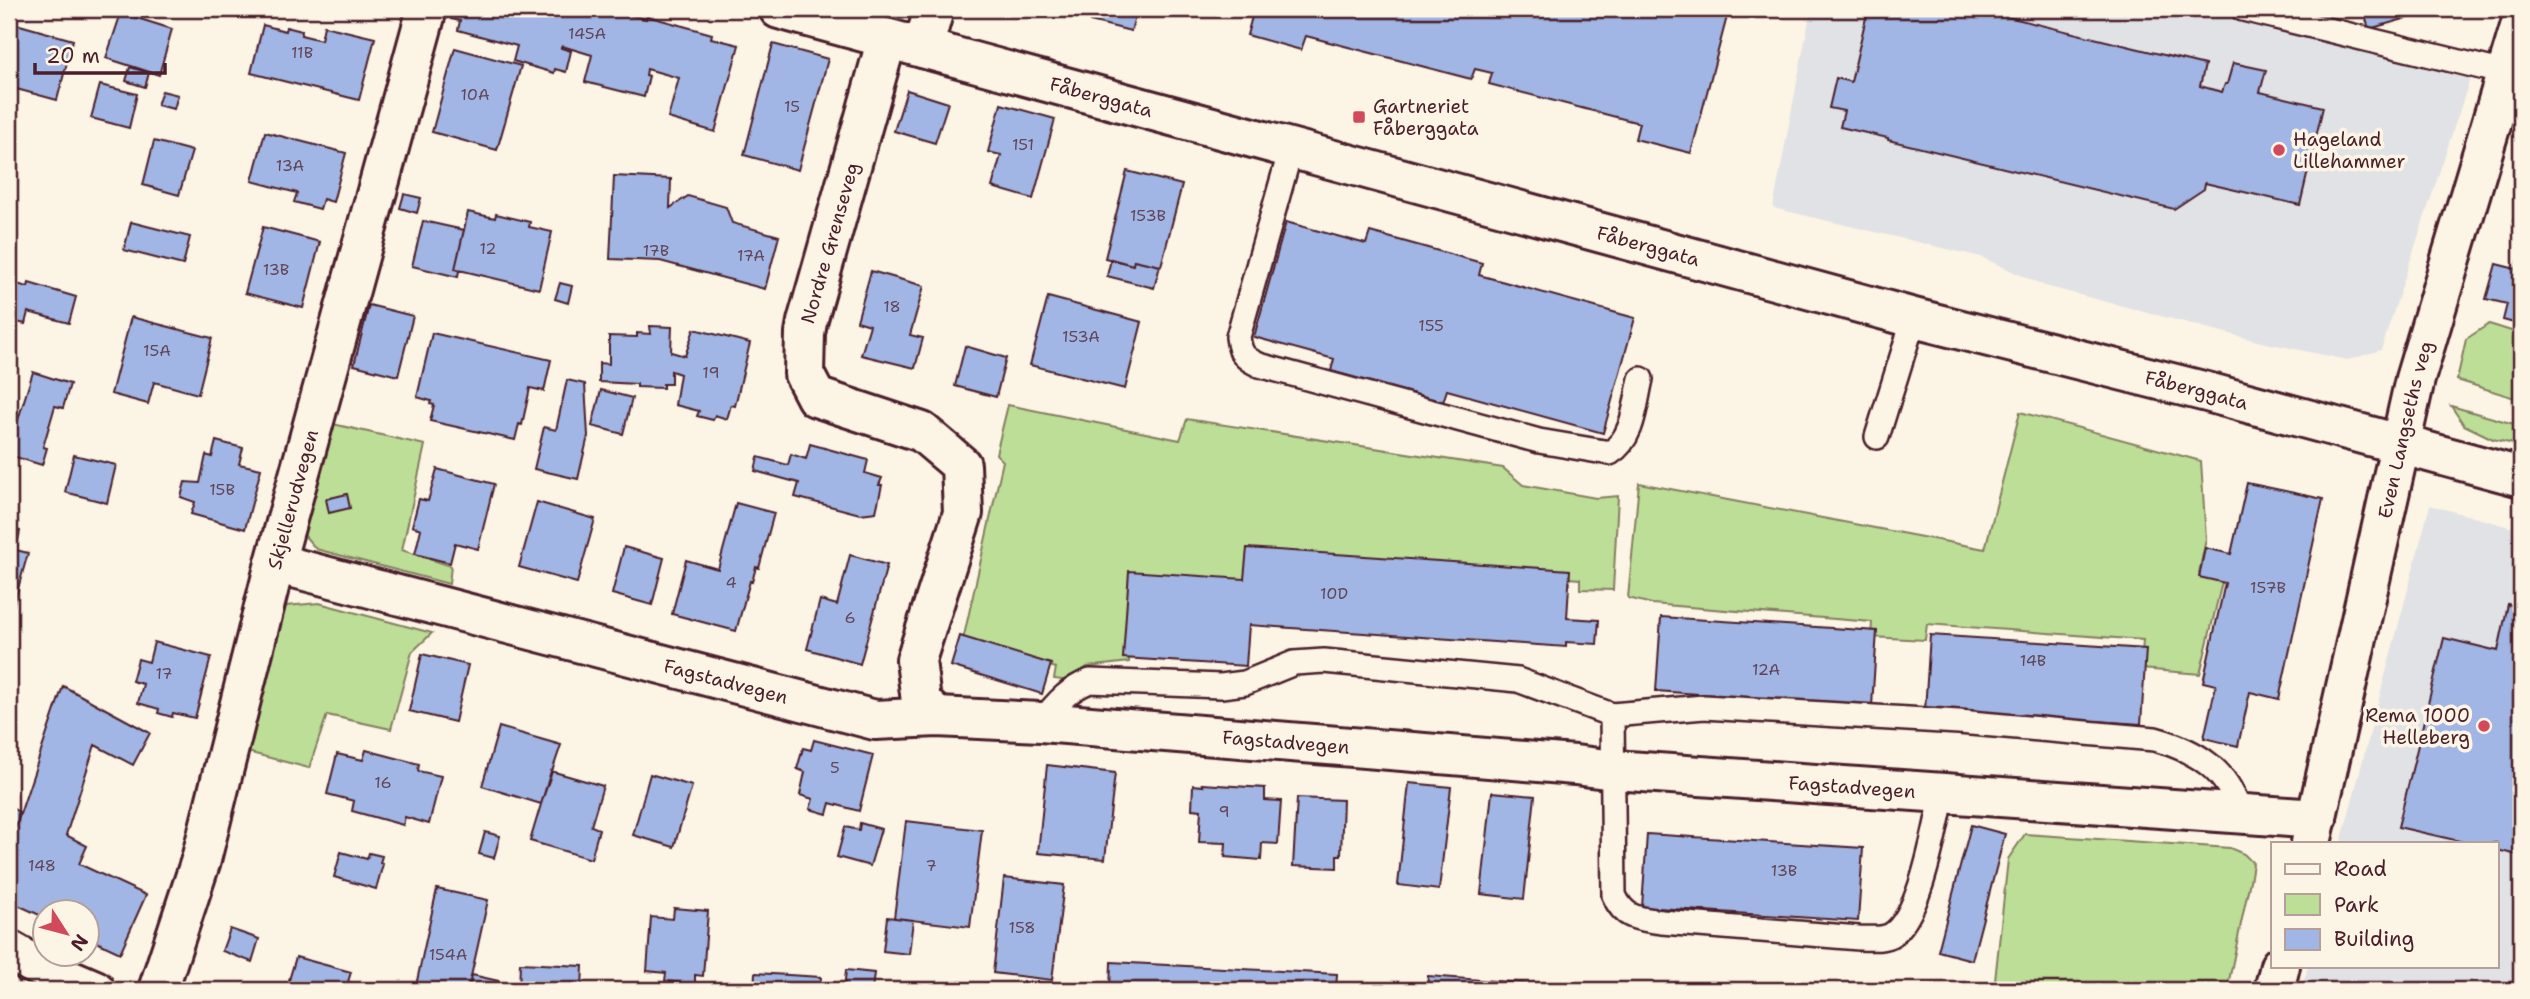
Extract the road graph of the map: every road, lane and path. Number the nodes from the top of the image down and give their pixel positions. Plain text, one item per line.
1 (427, 9) edge
2 (779, 9) edge
3 (934, 9) edge
4 (2243, 9) edge
5 (2521, 24) edge
6 (905, 44) junction
7 (2505, 73) junction
8 (1291, 149) junction
9 (1914, 318) junction
10 (1641, 379) dead end
11 (1877, 437) dead end
12 (2399, 443) junction
13 (2521, 477) edge
14 (275, 563) junction
15 (1612, 715) junction
16 (937, 717) junction
17 (1041, 722) junction
18 (1614, 770) junction
19 (1943, 794) junction
20 (2241, 814) junction
21 (2314, 831) edge
22 (9, 950) edge
23 (2280, 968) edge
24 (95, 990) edge
25 (158, 990) edge
26 (2274, 990) edge

1 - 14 street, Skjellerudvegen
2 - 6 street, Fåberggata
3 - 6 street, Nordre Grenseveg
4 - 7 lane
5 - 7 street, Even Langseths veg
6 - 8 street, Fåberggata
6 - 16 street, Nordre Grenseveg
7 - 12 street, Even Langseths veg
8 - 9 street, Fåberggata
8 - 10 lane
9 - 11 lane
9 - 12 street, Fåberggata
12 - 13 street, Fåberggata
12 - 21 street, Even Langseths veg
14 - 16 street, Fagstadvegen
14 - 25 street, Skjellerudvegen
15 - 17 lane
15 - 18 lane
15 - 20 lane
16 - 17 street, Fagstadvegen
17 - 18 street, Fagstadvegen
18 - 19 street, Fagstadvegen
18 - 19 lane
19 - 20 street, Fagstadvegen
20 - 21 street, Fagstadvegen
22 - 24 street
23 - 26 street

